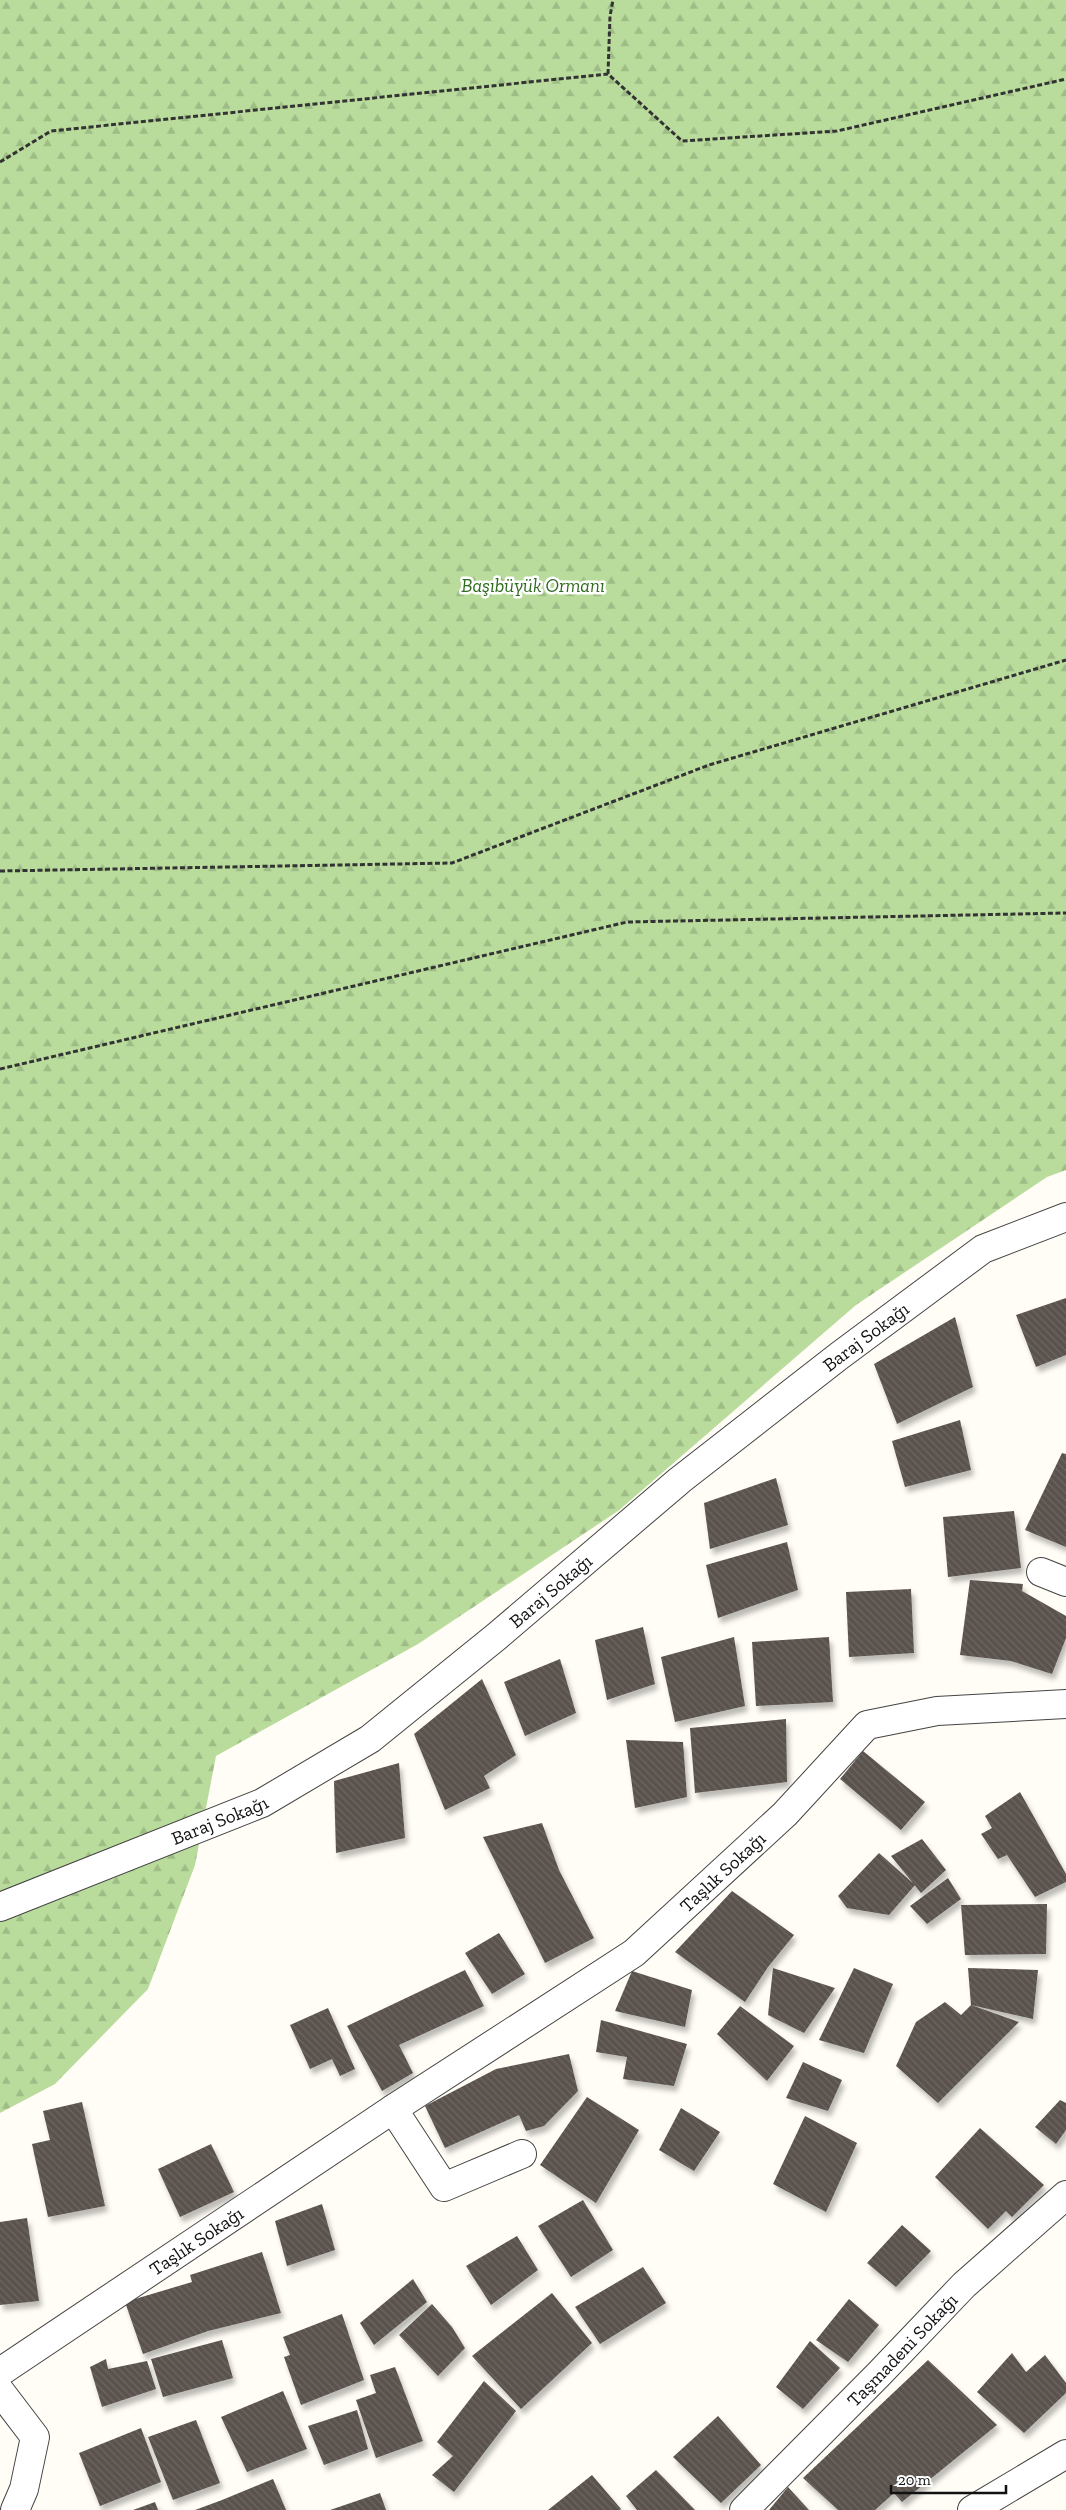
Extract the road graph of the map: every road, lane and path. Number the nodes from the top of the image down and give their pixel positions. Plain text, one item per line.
1 (613, 0) edge
2 (608, 74) junction
3 (1066, 79) edge
4 (0, 162) edge
5 (1066, 660) edge
6 (0, 871) edge
7 (1066, 913) edge
8 (0, 1069) edge
9 (1066, 1217) edge
10 (1041, 1572) dead end
11 (1066, 1582) edge
12 (1066, 1704) edge
13 (0, 1907) edge
14 (393, 2108) junction
15 (522, 2154) dead end
16 (1066, 2195) edge
17 (0, 2372) edge
18 (0, 2391) edge
19 (1066, 2454) edge
20 (14, 2510) edge
21 (744, 2510) edge
22 (972, 2510) edge

1 - 2 path
2 - 3 path
2 - 4 path
5 - 6 path
7 - 8 path
9 - 13 street, Baraj Sokağı
10 - 11 street
12 - 14 street, Taşlık Sokağı
14 - 15 street
14 - 17 street, Taşlık Sokağı
16 - 21 street, Taşmadeni Sokağı
18 - 20 street
19 - 22 street

